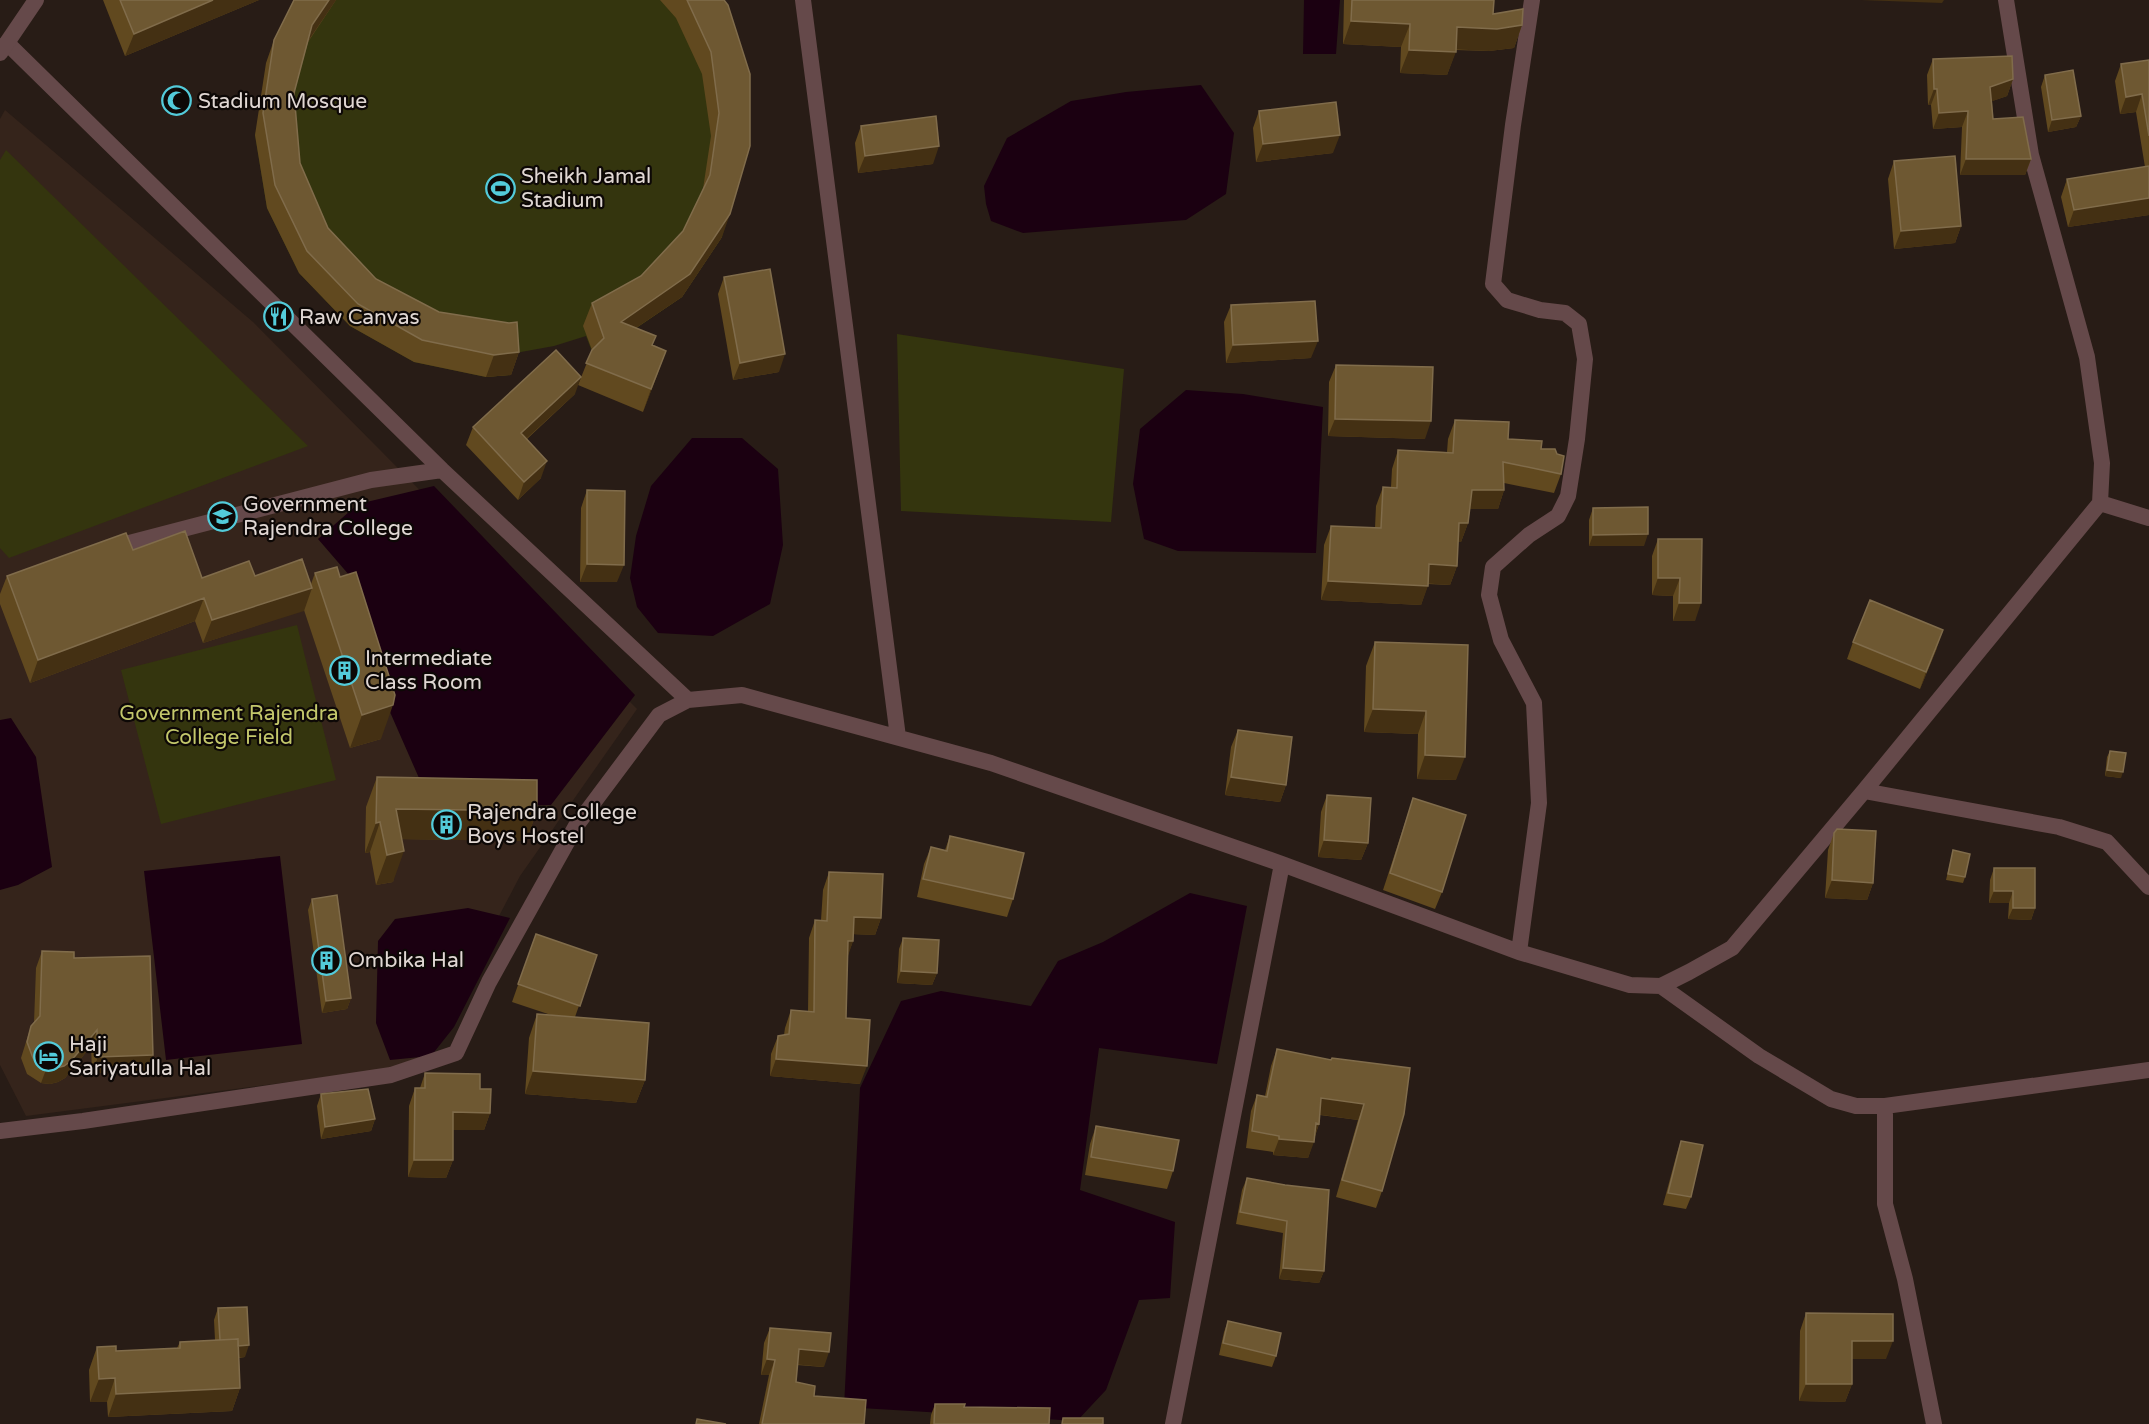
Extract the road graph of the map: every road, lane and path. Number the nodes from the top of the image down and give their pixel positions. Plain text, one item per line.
1 (36, 0) edge
2 (803, 0) edge
3 (1532, 0) edge
4 (2006, 0) edge
5 (3, 48) edge
6 (442, 470) junction
7 (2100, 503) junction
8 (2149, 518) edge
9 (97, 552) edge
10 (688, 700) junction
11 (898, 737) junction
12 (1864, 791) junction
13 (1282, 864) junction
14 (2149, 887) edge
15 (1519, 952) junction
16 (1661, 986) junction
17 (2149, 1070) edge
18 (1885, 1106) junction
19 (0, 1131) edge
20 (1173, 1424) edge
21 (1934, 1424) edge

1 - 5 street
2 - 11 street
3 - 15 street
4 - 7 street
5 - 6 street
6 - 9 street
6 - 10 street
7 - 8 street
7 - 12 street
10 - 11 street
10 - 19 street
11 - 13 street
12 - 14 street
12 - 16 street
13 - 15 street
13 - 20 street
15 - 16 street
16 - 18 street
17 - 18 street
18 - 21 street

